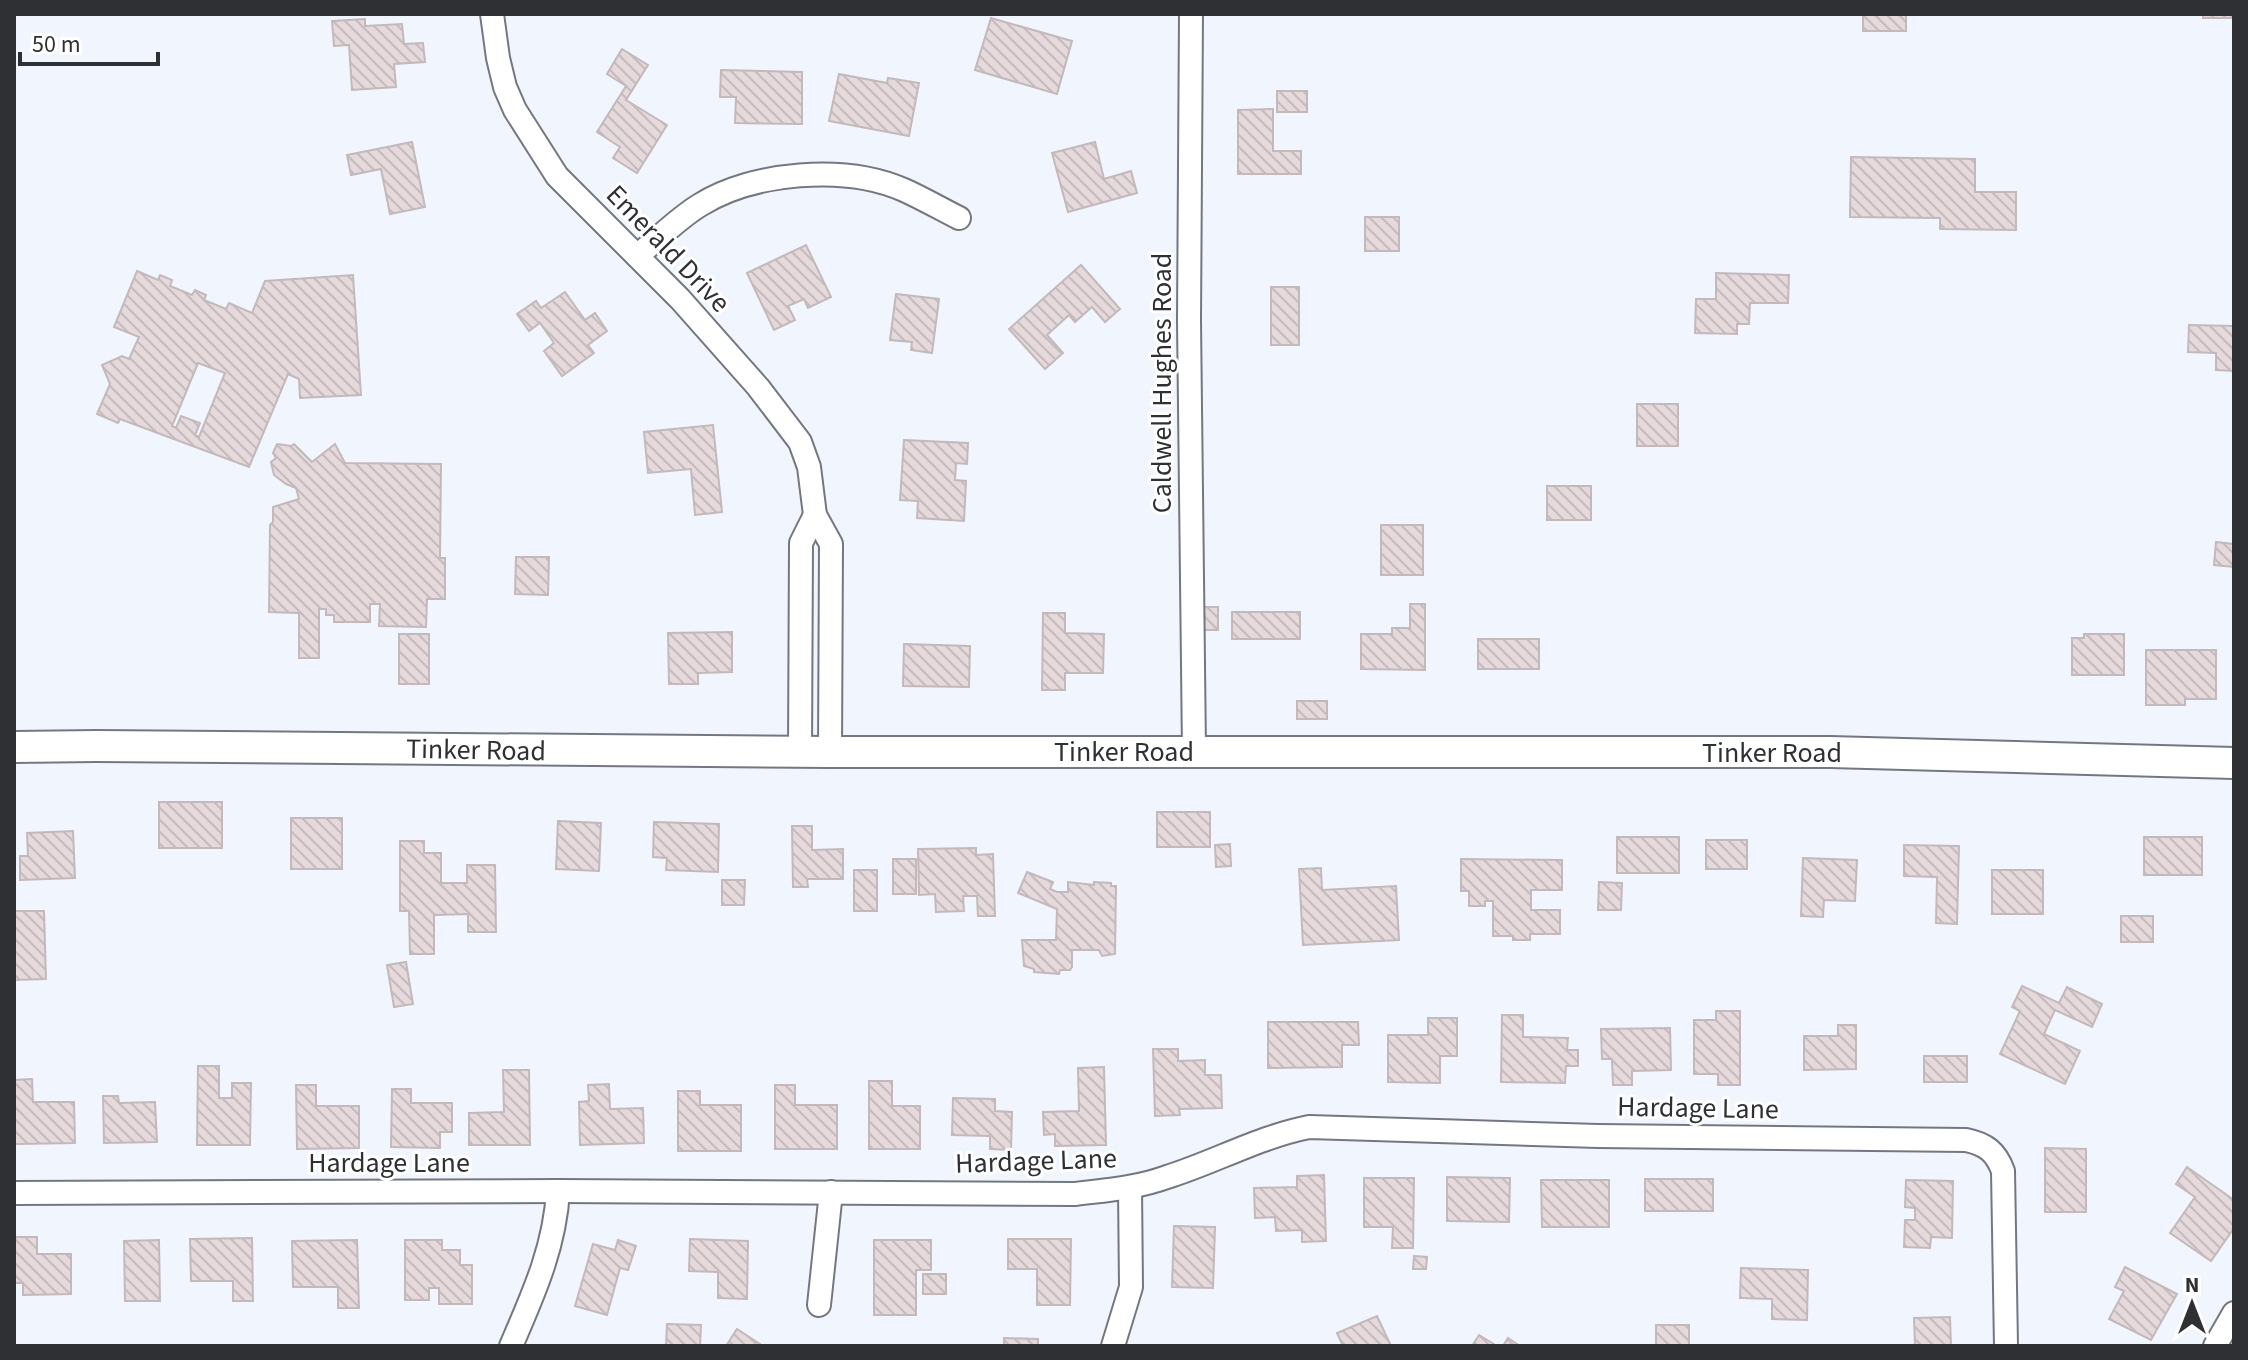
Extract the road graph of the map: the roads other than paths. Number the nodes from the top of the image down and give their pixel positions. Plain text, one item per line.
1 (492, 14) edge
2 (1191, 14) edge
3 (959, 218) dead end
4 (637, 256) junction
5 (815, 515) junction
6 (14, 747) edge
7 (1194, 751) junction
8 (800, 752) junction
9 (830, 752) junction
10 (2234, 763) edge
11 (1130, 1188) junction
12 (558, 1191) junction
13 (831, 1192) junction
14 (14, 1193) edge
15 (819, 1305) dead end
16 (2234, 1313) edge
17 (511, 1346) edge
18 (1113, 1346) edge
19 (2006, 1346) edge
20 (2215, 1346) edge

1 - 4 street, Emerald Drive
2 - 7 street, Caldwell Hughes Road
3 - 4 street
4 - 5 street, Emerald Drive
5 - 8 street, Emerald Drive
5 - 9 street, Emerald Drive
6 - 8 main road, Tinker Road
7 - 9 main road, Tinker Road
7 - 10 main road, Tinker Road
8 - 9 main road, Tinker Road
11 - 13 street, Hardage Lane
11 - 18 street
11 - 19 street, Hardage Lane
12 - 13 street, Hardage Lane
12 - 14 street, Hardage Lane
12 - 17 street
13 - 15 street
16 - 20 street

